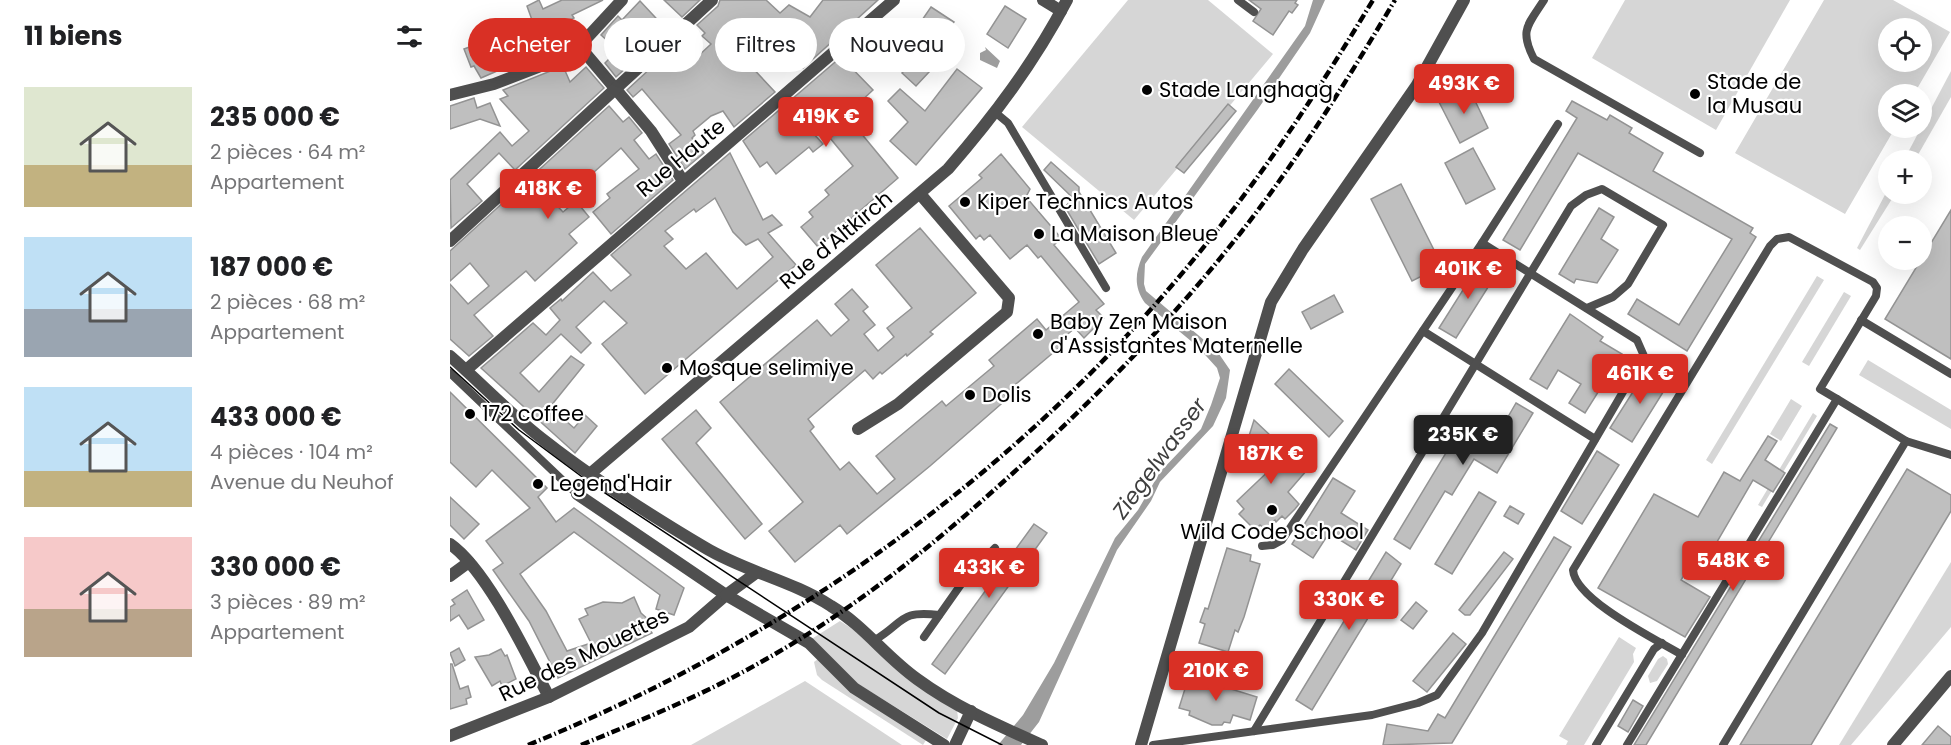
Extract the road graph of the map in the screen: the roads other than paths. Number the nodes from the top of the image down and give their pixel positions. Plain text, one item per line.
1 (622, 0) edge
2 (712, 0) edge
3 (894, 0) edge
4 (1043, 0) edge
5 (1238, 0) edge
6 (1464, 0) edge
7 (1544, 0) edge
8 (1064, 6) edge
9 (1254, 12) dead end
10 (592, 35) edge
11 (592, 61) edge
12 (526, 72) edge
13 (616, 89) junction
14 (450, 95) edge
15 (996, 113) junction
16 (1558, 124) dead end
17 (1700, 153) dead end
18 (683, 181) junction
19 (921, 195) junction
20 (450, 241) edge
21 (1482, 243) junction
22 (1532, 274) junction
23 (1106, 288) dead end
24 (1587, 308) junction
25 (1861, 320) junction
26 (1423, 331) junction
27 (450, 356) edge
28 (1476, 366) junction
29 (466, 370) junction
30 (450, 373) edge
31 (1951, 374) edge
32 (1837, 399) junction
33 (858, 429) dead end
34 (1595, 439) junction
35 (1906, 441) junction
36 (1951, 456) edge
37 (591, 473) junction
38 (577, 494) junction
39 (450, 544) edge
40 (1262, 546) dead end
41 (995, 548) dead end
42 (470, 562) junction
43 (756, 573) junction
44 (450, 576) edge
45 (726, 595) junction
46 (939, 615) junction
47 (924, 637) dead end
48 (875, 639) junction
49 (1662, 644) junction
50 (1682, 655) junction
51 (1951, 676) edge
52 (549, 697) junction
53 (971, 711) junction
54 (1254, 731) junction
55 (450, 736) edge
56 (944, 745) edge
57 (955, 745) edge
58 (1042, 745) edge
59 (1141, 745) edge
60 (1153, 745) edge
61 (1596, 745) edge
62 (1627, 745) edge
63 (1723, 745) edge
64 (1893, 745) edge

1 - 10 street
2 - 13 street
3 - 18 street, Rue Haute
4 - 8 street
5 - 9 lane
6 - 59 street
7 - 17 lane
8 - 15 street, Rue d'Altkirch
11 - 13 street
12 - 14 street
13 - 18 street
13 - 20 street
15 - 19 street, Rue d'Altkirch
15 - 23 lane
16 - 21 lane
18 - 29 street, Rue Haute
19 - 33 street
19 - 37 street, Rue d'Altkirch
21 - 22 lane
21 - 26 lane
22 - 24 lane
22 - 24 lane
22 - 28 lane
24 - 34 lane
25 - 31 lane
25 - 32 lane
25 - 49 lane
26 - 28 lane
26 - 40 lane
27 - 29 street
28 - 34 lane
28 - 54 lane
29 - 37 street
30 - 38 lane
32 - 35 lane
32 - 50 lane
34 - 54 lane
35 - 36 lane
35 - 63 lane
37 - 38 street, Rue d'Altkirch
37 - 43 street
38 - 45 street
39 - 42 street
41 - 46 lane
42 - 44 street
42 - 52 street
43 - 45 street, Rue des Mouettes
43 - 48 street
45 - 52 street, Rue des Mouettes
45 - 56 street
46 - 47 lane
46 - 48 lane
48 - 53 street
49 - 50 lane
49 - 61 lane
50 - 62 lane
51 - 64 street
52 - 55 street, Rue des Mouettes
53 - 57 street
53 - 58 street
54 - 60 lane

